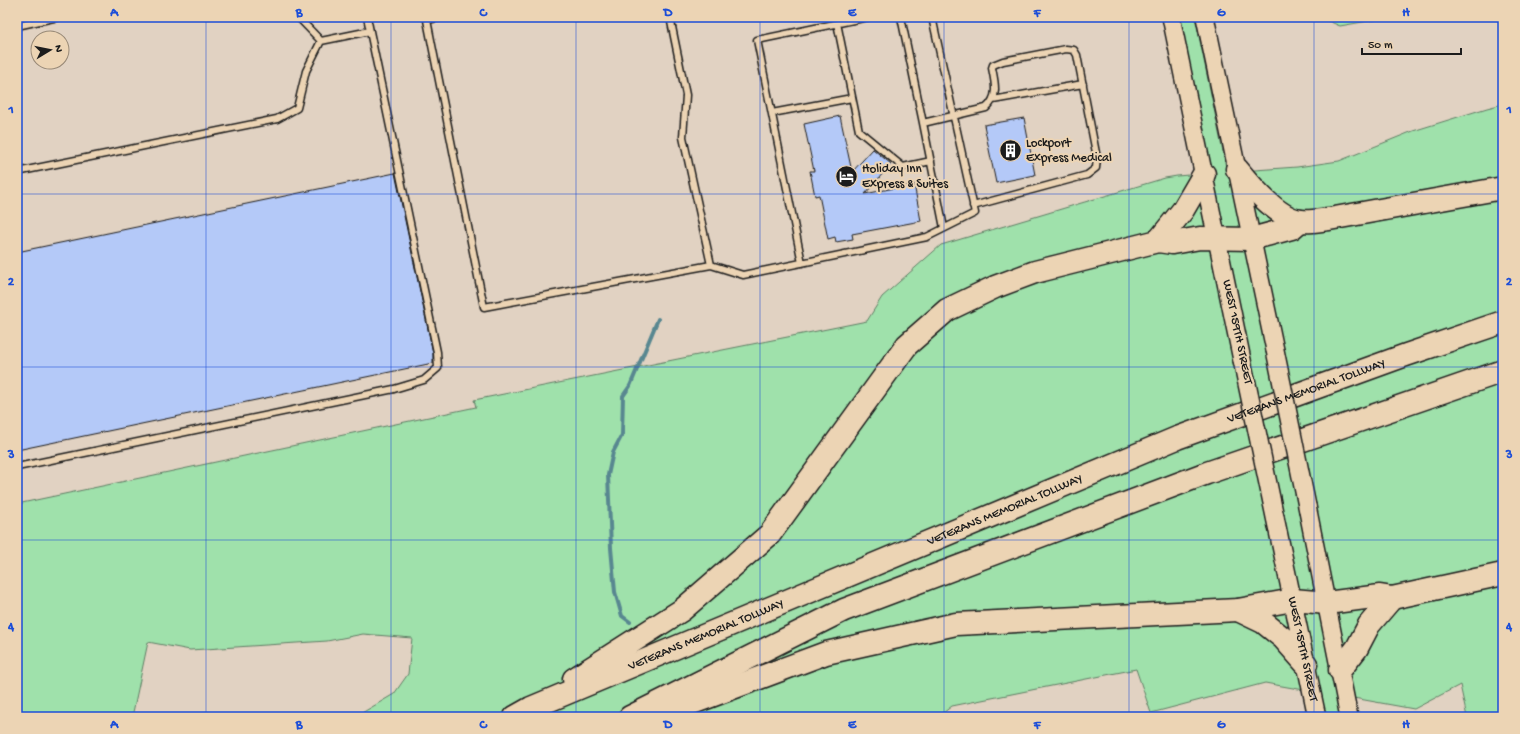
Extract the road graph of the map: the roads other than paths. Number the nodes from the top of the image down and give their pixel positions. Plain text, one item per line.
1 (58, 17) edge
2 (298, 17) edge
3 (367, 17) edge
4 (442, 17) edge
5 (670, 17) edge
6 (868, 17) edge
7 (901, 17) edge
8 (932, 17) edge
9 (1171, 17) edge
10 (1205, 17) edge
11 (837, 23) junction
12 (17, 26) edge
13 (370, 31) junction
14 (321, 41) junction
15 (1083, 84) junction
16 (852, 98) junction
17 (993, 100) junction
18 (772, 113) junction
19 (954, 116) junction
20 (923, 123) junction
21 (931, 161) junction
22 (1237, 170) junction
23 (17, 172) edge
24 (1204, 174) junction
25 (1503, 188) edge
26 (973, 206) junction
27 (1300, 221) junction
28 (944, 228) junction
29 (1218, 238) junction
30 (1251, 239) junction
31 (1158, 240) junction
32 (802, 263) junction
33 (711, 265) junction
34 (1503, 322) edge
35 (1503, 371) edge
36 (17, 468) edge
37 (1503, 574) edge
38 (1392, 598) junction
39 (1293, 600) junction
40 (1327, 603) junction
41 (1238, 610) junction
42 (1306, 664) junction
43 (1340, 670) junction
44 (514, 717) edge
45 (630, 717) edge
46 (656, 717) edge
47 (1317, 717) edge
48 (1350, 717) edge

1 - 12 lane
2 - 14 lane
3 - 13 lane
4 - 33 lane
5 - 33 lane
6 - 11 lane
7 - 20 lane
8 - 19 lane
9 - 24 main road, WEST 159TH STREET
10 - 22 main road
11 - 16 lane
11 - 18 lane
13 - 14 lane
13 - 36 lane
14 - 23 lane
15 - 17 lane
15 - 17 lane
15 - 26 lane
16 - 18 lane
16 - 21 lane
17 - 19 lane
18 - 32 lane
19 - 20 lane
19 - 26 lane
20 - 21 lane
21 - 28 lane
22 - 27 highway
22 - 30 main road
24 - 29 main road, WEST 159TH STREET
24 - 31 highway
25 - 27 highway
26 - 28 lane
27 - 30 highway
28 - 32 lane
29 - 30 highway
29 - 31 highway
29 - 39 main road, WEST 159TH STREET, bridge
30 - 40 main road, bridge
31 - 44 highway
32 - 33 lane
34 - 44 highway, VETERANS MEMORIAL TOLLWAY
35 - 45 highway
37 - 38 highway
38 - 40 highway
38 - 43 highway
39 - 40 highway
39 - 41 highway
39 - 42 main road, WEST 159TH STREET
40 - 43 main road
41 - 42 highway
41 - 46 highway
42 - 47 main road, WEST 159TH STREET
43 - 48 main road

